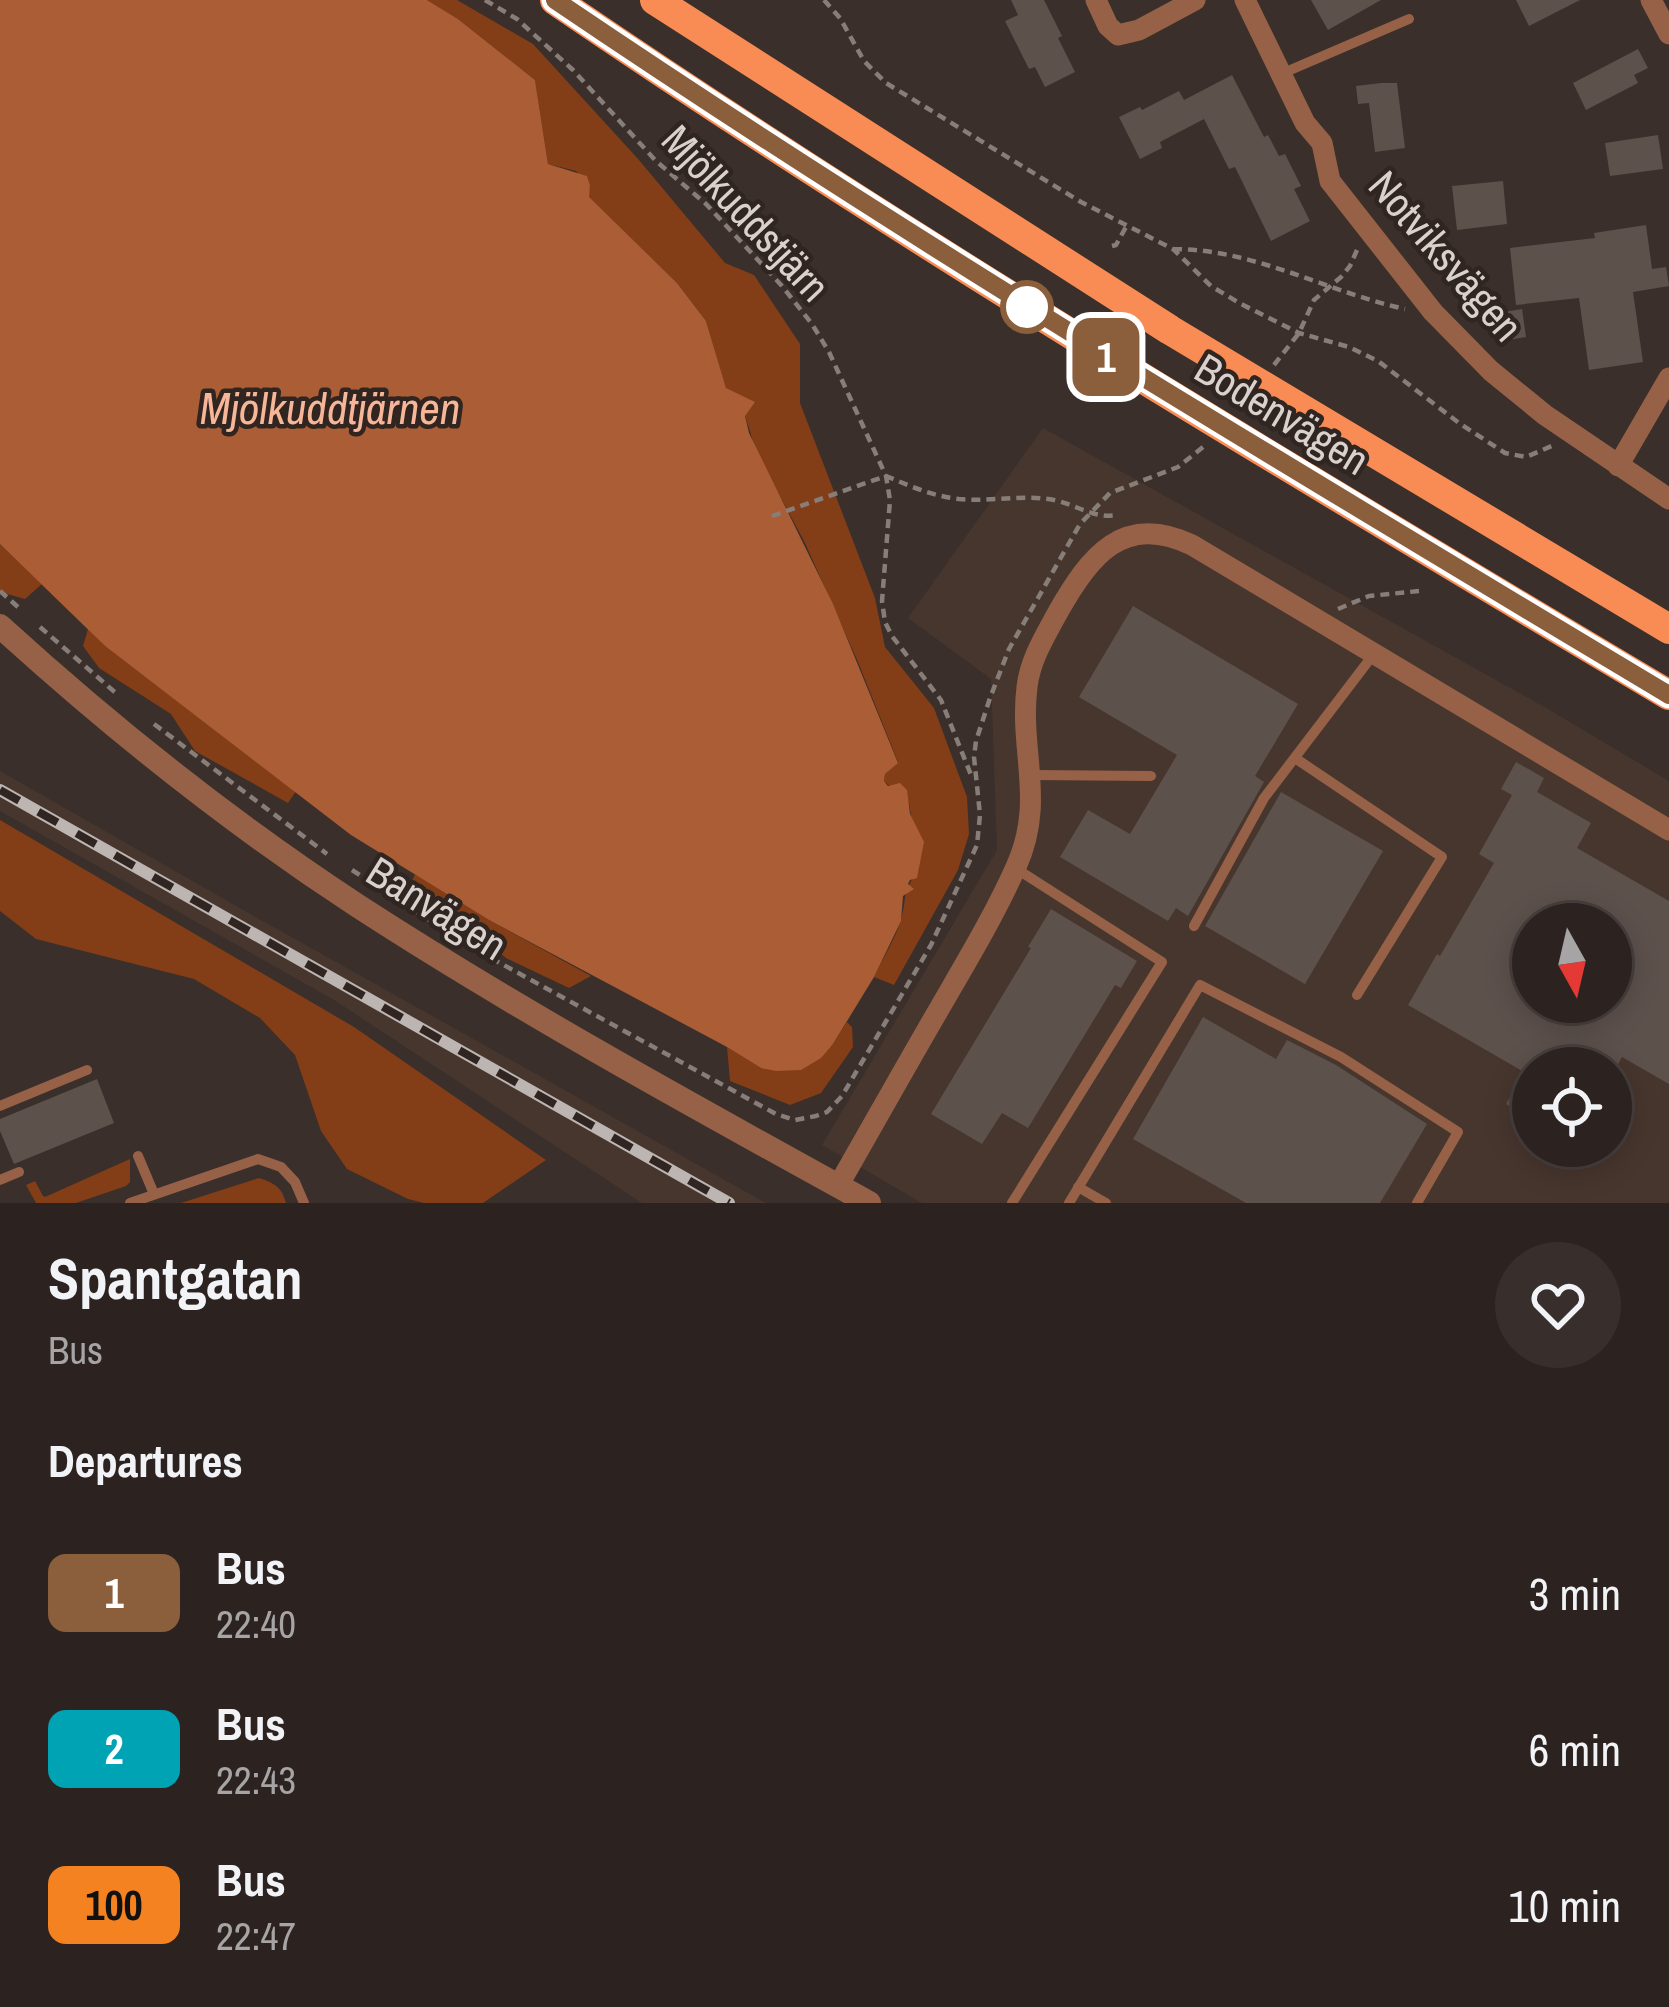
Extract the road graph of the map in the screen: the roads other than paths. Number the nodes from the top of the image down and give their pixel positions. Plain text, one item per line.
1 (556, 0) edge
2 (655, 0) edge
3 (1096, 0) edge
4 (1195, 0) edge
5 (1244, 0) edge
6 (1651, 0) edge
7 (1409, 19) dead end
8 (1669, 34) edge
9 (1281, 74) junction
10 (1669, 378) edge
11 (1618, 466) junction
12 (1669, 500) edge
13 (0, 626) edge
14 (1669, 629) edge
15 (1373, 655) junction
16 (1669, 695) edge
17 (1294, 758) junction
18 (1032, 775) junction
19 (1151, 776) dead end
20 (1669, 830) edge
21 (1015, 868) junction
22 (1194, 926) dead end
23 (1357, 995) dead end
24 (87, 1070) dead end
25 (0, 1106) edge
26 (138, 1156) dead end
27 (19, 1172) dead end
28 (0, 1180) edge
29 (838, 1186) junction
30 (1078, 1187) junction
31 (154, 1194) junction
32 (130, 1203) edge
33 (304, 1203) edge
34 (869, 1203) edge
35 (1012, 1203) edge
36 (1069, 1203) edge
37 (1106, 1203) edge
38 (1418, 1203) edge

1 - 16 main road, Bodenvägen
2 - 14 main road, Bodenvägen
3 - 4 street
5 - 9 street, Notviksvägen
6 - 8 street
7 - 9 lane
9 - 11 street, Notviksvägen
10 - 11 street
11 - 12 street, Notviksvägen
13 - 29 street, Banvägen
15 - 17 lane
15 - 18 street
15 - 20 street
17 - 22 lane
17 - 23 lane
18 - 19 lane
18 - 21 street
21 - 29 street
21 - 35 lane
24 - 25 lane
26 - 31 lane
27 - 28 lane
29 - 34 street, Banvägen
30 - 36 lane
30 - 37 lane
30 - 38 lane
31 - 32 lane
31 - 33 lane

